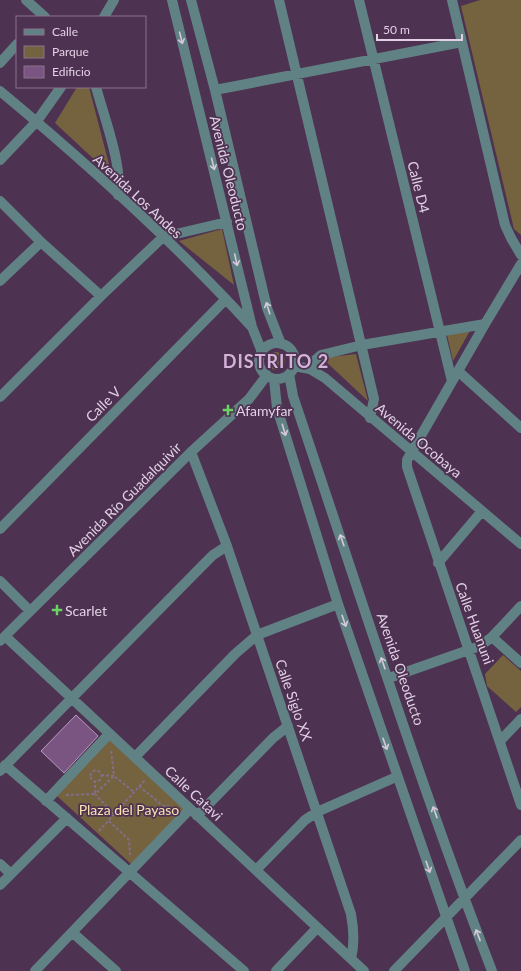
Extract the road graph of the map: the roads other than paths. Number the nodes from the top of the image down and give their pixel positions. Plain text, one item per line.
1 (26, 0) edge
2 (114, 0) edge
3 (172, 0) edge
4 (191, 0) edge
5 (279, 0) edge
6 (359, 0) edge
7 (452, 0) edge
8 (43, 16) edge
9 (105, 16) edge
10 (462, 42) junction
11 (16, 45) edge
12 (374, 59) junction
13 (0, 63) edge
14 (297, 74) junction
15 (60, 88) edge
16 (96, 88) edge
17 (215, 90) junction
18 (0, 91) edge
19 (37, 121) junction
20 (0, 160) edge
21 (118, 195) junction
22 (0, 201) edge
23 (227, 222) junction
24 (163, 237) junction
25 (41, 242) junction
26 (521, 255) edge
27 (521, 264) edge
28 (0, 282) edge
29 (101, 296) junction
30 (226, 299) junction
31 (485, 324) junction
32 (252, 327) junction
33 (440, 332) junction
34 (281, 344) junction
35 (362, 345) junction
36 (262, 352) junction
37 (310, 369) junction
38 (292, 370) junction
39 (458, 371) junction
40 (270, 377) junction
41 (452, 381) junction
42 (0, 397) edge
43 (370, 418) junction
44 (521, 428) edge
45 (191, 452) junction
46 (412, 452) junction
47 (482, 511) junction
48 (0, 529) edge
49 (521, 544) edge
50 (227, 546) junction
51 (438, 563) junction
52 (0, 581) edge
53 (338, 604) junction
54 (521, 606) edge
55 (30, 611) junction
56 (257, 635) junction
57 (492, 637) junction
58 (2, 638) edge
59 (470, 650) junction
60 (521, 663) edge
61 (389, 678) junction
62 (72, 698) junction
63 (521, 719) edge
64 (288, 726) junction
65 (110, 734) junction
66 (500, 741) junction
67 (135, 757) junction
68 (3, 768) edge
69 (396, 777) junction
70 (46, 800) junction
71 (521, 805) edge
72 (194, 812) junction
73 (317, 812) junction
74 (67, 818) junction
75 (521, 840) edge
76 (0, 864) edge
77 (256, 870) junction
78 (130, 873) junction
79 (11, 874) junction
80 (0, 885) edge
81 (464, 898) junction
82 (445, 918) junction
83 (317, 928) junction
84 (73, 933) junction
85 (351, 959) junction
86 (35, 971) edge
87 (116, 971) edge
88 (244, 971) edge
89 (276, 971) edge
90 (364, 971) edge
91 (394, 971) edge
92 (464, 971) edge
93 (492, 971) edge

1 - 8 street
2 - 9 street
3 -> 23 street, Avenida Oleoducto
4 - 17 street, Avenida Oleoducto
5 - 14 street
6 - 12 street, Calle D4
7 - 10 street
10 - 12 street
10 - 26 street
11 - 13 street
12 - 14 street
12 - 33 street, Calle D4
14 - 17 street
14 - 35 street
15 - 19 street
16 - 21 street
34 -> 17 street, Avenida Oleoducto
18 - 19 street, Avenida Los Andes
19 - 20 street
19 - 21 street, Avenida Los Andes
21 - 24 street, Avenida Los Andes
22 - 25 street
23 - 24 street
23 -> 32 street, Avenida Oleoducto
24 - 29 street
24 - 30 street, Avenida Los Andes
25 - 28 street
25 - 29 street
27 - 31 street, Calle Huanuni
29 - 42 street
30 - 32 street, Avenida Los Andes
30 - 48 street, Calle V
31 - 33 street
31 - 39 street, Calle Huanuni
32 - 36 street, Avenida Oleoducto
33 - 35 street
33 - 41 street, Calle D4
34 - 36 street
34 - 38 street
35 - 37 street
35 - 43 street
36 - 40 street
37 - 38 street, Avenida Ocobaya
37 - 43 street, Avenida Ocobaya
38 - 40 street
61 -> 38 street, Avenida Oleoducto
39 - 41 street, Calle Huanuni
39 - 44 street
40 - 45 street, Avenida Río Guadalquivir
40 -> 53 street
41 - 46 street, Calle Huanuni
43 - 46 street, Avenida Ocobaya
45 - 50 street, Calle Siglo XX
45 - 55 street, Avenida Río Guadalquivir
46 - 47 street, Avenida Ocobaya
46 - 51 street, Calle Huanuni
47 - 49 street, Avenida Ocobaya
47 - 51 street
50 - 56 street, Calle Siglo XX
50 - 62 street
51 - 59 street, Calle Huanuni
52 - 55 street
53 - 56 street
53 -> 69 street
54 - 57 street
55 - 58 street, Avenida Río Guadalquivir
56 - 64 street, Calle Siglo XX
56 - 67 street
57 - 59 street
57 - 60 street
58 - 62 street, Calle Catavi
59 - 61 street
59 - 66 street, Calle Huanuni
81 -> 61 street, Avenida Oleoducto
62 - 65 street, Calle Catavi
62 - 68 street
63 - 66 street
64 - 72 street
64 - 73 street, Calle Siglo XX
65 - 67 street, Calle Catavi
65 - 70 street
66 - 71 street, Calle Huanuni
67 - 72 street, Calle Catavi
68 - 70 street
69 - 73 street
69 -> 82 street
70 - 74 street
72 - 77 street, Calle Catavi
72 - 78 street
73 - 77 street
73 - 85 street, Calle Siglo XX
74 - 78 street
74 - 79 street
75 - 81 street
76 - 79 street
77 - 83 street, Calle Catavi
78 - 84 street
78 - 88 street
79 - 80 street
81 - 82 street
93 -> 81 street, Avenida Oleoducto
82 - 91 street
82 - 92 street
83 - 85 street, Calle Catavi
83 - 89 street
84 - 86 street
84 - 87 street
85 - 90 street, Calle Catavi

